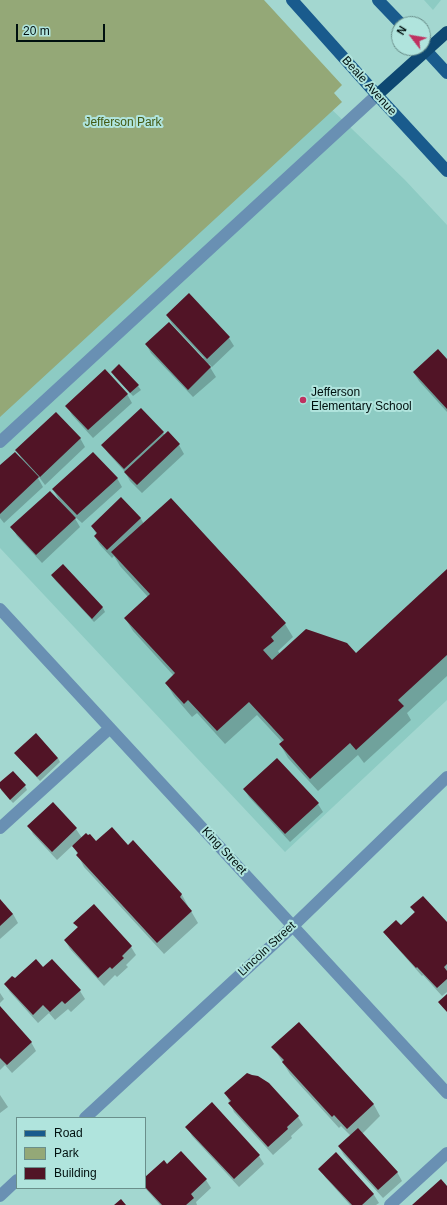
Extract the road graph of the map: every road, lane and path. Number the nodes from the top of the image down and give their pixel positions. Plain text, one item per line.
1 (292, 0) edge
2 (378, 0) edge
3 (393, 16) edge
4 (447, 32) edge
5 (431, 44) edge
6 (418, 56) edge
7 (431, 56) edge
8 (447, 73) edge
9 (377, 95) junction
10 (447, 171) edge
11 (0, 442) edge
12 (0, 609) edge
13 (110, 728) junction
14 (447, 777) edge
15 (0, 828) edge
16 (293, 926) junction
17 (447, 1094) edge
18 (86, 1117) edge
19 (447, 1153) edge
20 (16, 1181) edge
21 (0, 1196) edge
22 (390, 1205) edge

1 - 9 main road, Beale Avenue
2 - 3 main road
4 - 5 highway
6 - 9 highway
7 - 8 main road
9 - 10 main road, Beale Avenue
9 - 11 street
12 - 13 street, King Street
13 - 15 street
13 - 16 street, King Street
14 - 16 street, Lincoln Street
16 - 17 street, King Street
16 - 18 street, Lincoln Street
19 - 22 street
20 - 21 street

